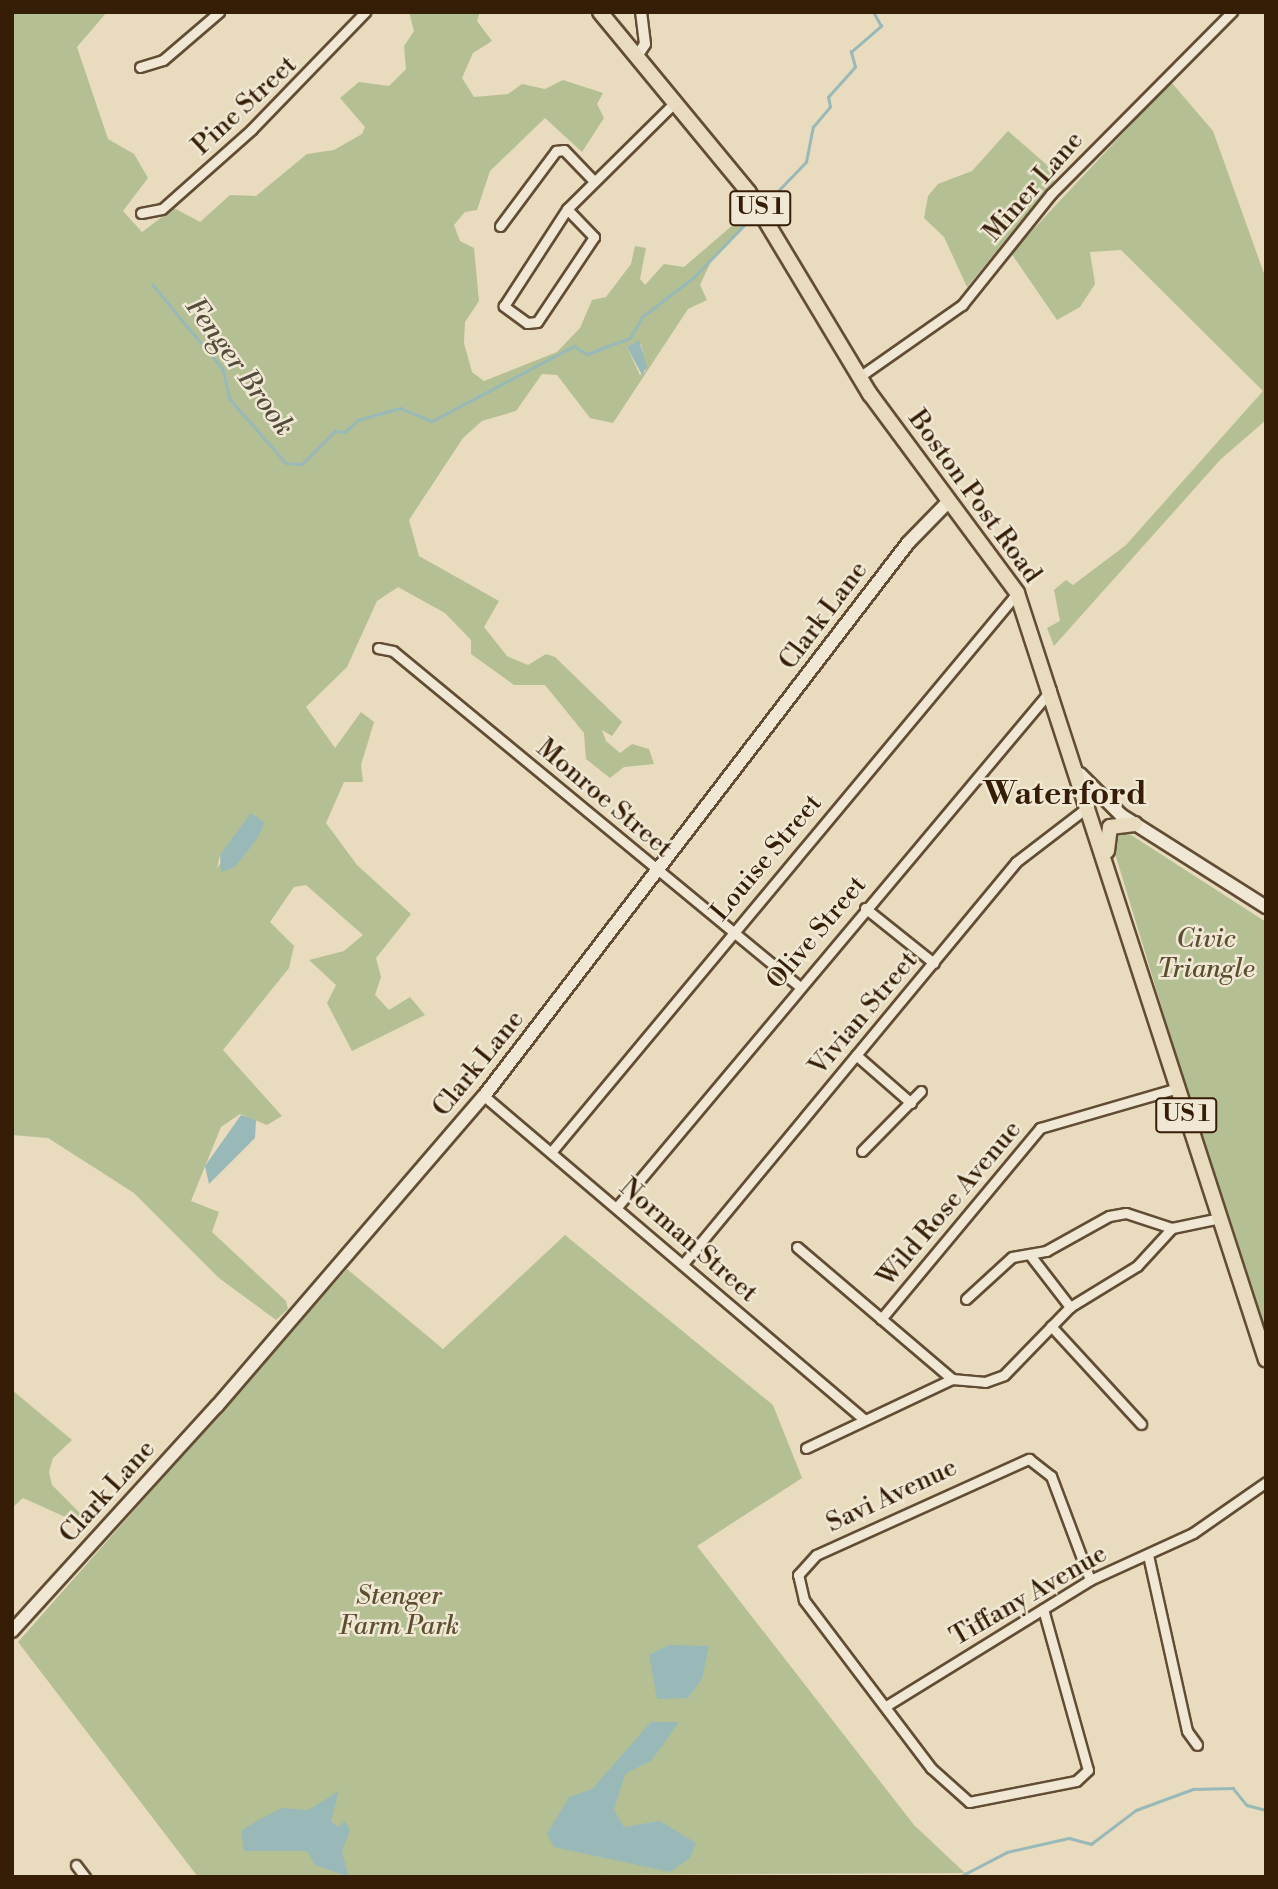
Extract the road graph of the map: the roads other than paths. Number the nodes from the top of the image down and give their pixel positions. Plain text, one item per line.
1 (219, 12) edge
2 (365, 12) edge
3 (600, 12) edge
4 (641, 12) edge
5 (1231, 12) edge
6 (637, 56) junction
7 (140, 67) dead end
8 (675, 102) junction
9 (592, 179) junction
10 (567, 209) junction
11 (141, 212) dead end
12 (500, 226) dead end
13 (859, 377) junction
14 (949, 501) junction
15 (1017, 593) junction
16 (378, 648) dead end
17 (1052, 689) junction
18 (1080, 774) junction
19 (1089, 806) junction
20 (1135, 824) junction
21 (1107, 869) junction
22 (659, 872) junction
23 (1266, 907) edge
24 (865, 908) junction
25 (733, 932) junction
26 (934, 962) junction
27 (800, 987) junction
28 (856, 1055) junction
29 (1178, 1088) junction
30 (921, 1091) dead end
31 (484, 1096) junction
32 (911, 1103) junction
33 (552, 1151) junction
34 (862, 1151) dead end
35 (617, 1207) junction
36 (1220, 1218) junction
37 (1172, 1228) junction
38 (797, 1247) dead end
39 (1030, 1255) junction
40 (683, 1264) junction
41 (967, 1299) dead end
42 (1070, 1307) junction
43 (881, 1319) junction
44 (1051, 1326) junction
45 (1266, 1360) edge
46 (952, 1380) junction
47 (863, 1419) junction
48 (1141, 1424) dead end
49 (806, 1448) dead end
50 (1266, 1482) edge
51 (1148, 1555) junction
52 (1090, 1580) junction
53 (1044, 1609) junction
54 (12, 1630) edge
55 (886, 1706) junction
56 (1197, 1745) dead end
57 (76, 1865) dead end
58 (85, 1877) edge

1 - 7 street
2 - 11 street, Pine Street
3 - 6 main road, Boston Post Road / US 1
4 - 6 street
5 - 13 street, Miner Lane
6 - 8 main road, Boston Post Road / US 1
8 - 9 street
8 - 13 main road, Boston Post Road / US 1
9 - 10 street
9 - 12 street
10 - 10 street
13 - 14 main road, Boston Post Road / US 1
14 - 15 main road, Boston Post Road / US 1
14 - 22 main road, Clark Lane
15 - 17 main road, Boston Post Road / US 1
15 - 25 street, Louise Street
16 - 22 street, Monroe Street
17 - 18 main road, Boston Post Road / US 1
17 - 24 street, Olive Street
18 - 19 main road, Boston Post Road / US 1
18 - 20 main road
19 - 21 main road, Boston Post Road / US 1
19 - 26 street, Vivian Street
20 - 21 main road
20 - 23 main road
21 - 29 main road, Boston Post Road / US 1
22 - 25 street, Monroe Street
22 - 31 main road, Clark Lane
24 - 26 street
24 - 27 street, Olive Street
25 - 27 street, Monroe Street
25 - 33 street, Louise Street
26 - 28 street, Vivian Street
27 - 35 street, Olive Street
28 - 32 street
28 - 40 street, Vivian Street
29 - 36 main road, Boston Post Road / US 1
29 - 43 street, Wild Rose Avenue
30 - 32 street
31 - 33 street, Norman Street
31 - 54 main road, Clark Lane
32 - 34 street
33 - 35 street, Norman Street
35 - 40 street, Norman Street
36 - 37 street
36 - 45 main road, Boston Post Road / US 1
37 - 39 street
37 - 42 street
38 - 43 street
39 - 41 street
39 - 42 street
40 - 47 street, Norman Street
42 - 44 street
43 - 46 street
44 - 46 street
44 - 48 street
46 - 47 street
47 - 49 street
50 - 51 street, Tiffany Avenue
51 - 52 street, Tiffany Avenue
51 - 56 street
52 - 53 street, Tiffany Avenue
52 - 55 street, Savi Avenue
53 - 55 street, Tiffany Avenue
53 - 55 street
57 - 58 street

